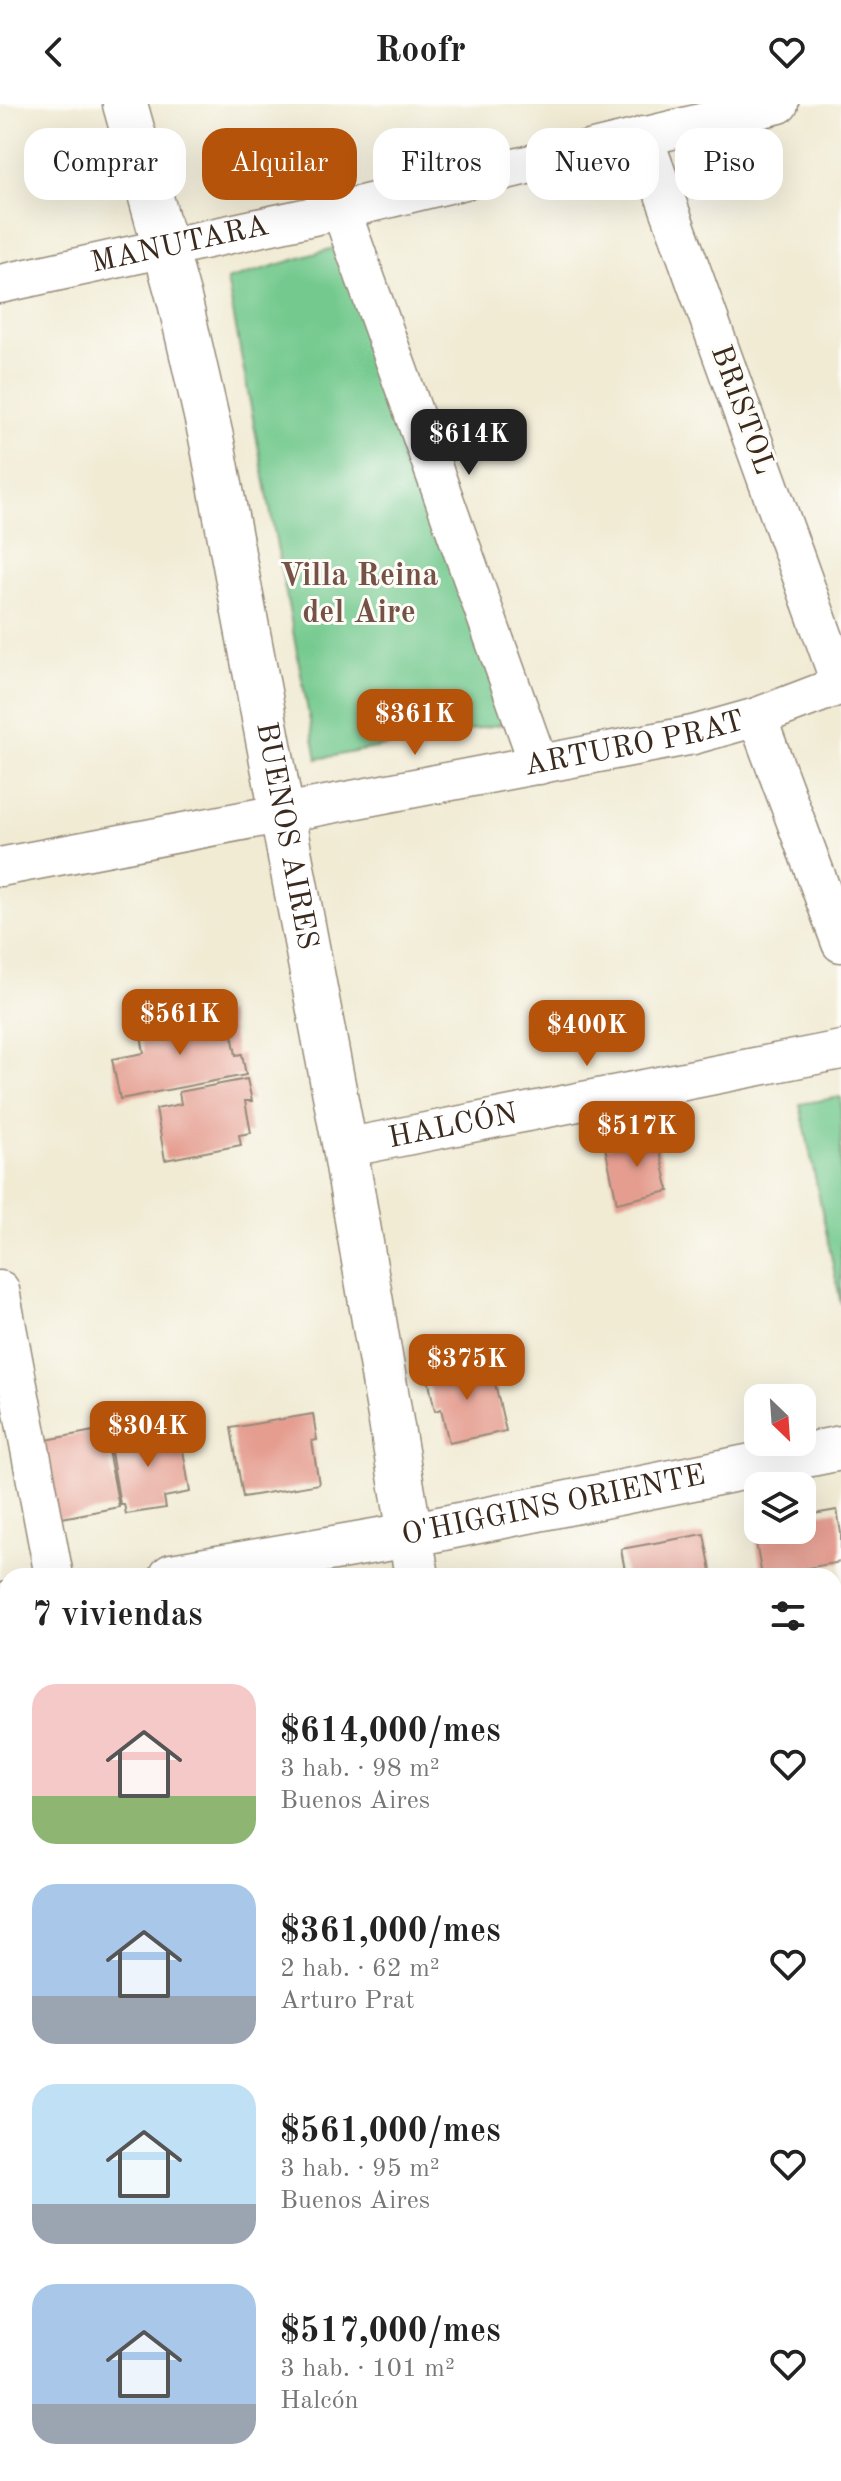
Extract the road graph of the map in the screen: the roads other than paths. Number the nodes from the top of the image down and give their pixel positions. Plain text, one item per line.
1 (125, 104) edge
2 (779, 104) edge
3 (659, 132) edge
4 (526, 165) edge
5 (659, 180) edge
6 (341, 210) junction
7 (164, 250) junction
8 (0, 284) edge
9 (841, 685) edge
10 (757, 717) junction
11 (539, 765) junction
12 (280, 813) junction
13 (0, 867) edge
14 (841, 943) edge
15 (841, 1050) edge
16 (345, 1148) junction
17 (0, 1290) edge
18 (841, 1448) edge
19 (413, 1556) edge
20 (52, 1568) edge
21 (268, 1568) edge

1 - 7 street, BUENOS AIRES
2 - 3 street, MANUTARA
4 - 6 street, MANUTARA
5 - 9 street, BRISTOL
6 - 7 street, MANUTARA
6 - 11 street
7 - 8 street, MANUTARA
7 - 12 street, BUENOS AIRES
9 - 10 street, ARTURO PRAT
10 - 11 street, ARTURO PRAT
10 - 14 street
11 - 12 street, ARTURO PRAT
12 - 13 street, ARTURO PRAT
12 - 16 street, BUENOS AIRES
15 - 16 street, HALCÓN
16 - 19 street, BUENOS AIRES
17 - 20 street
18 - 19 street, O'HIGGINS ORIENTE
19 - 21 street, O'HIGGINS ORIENTE

